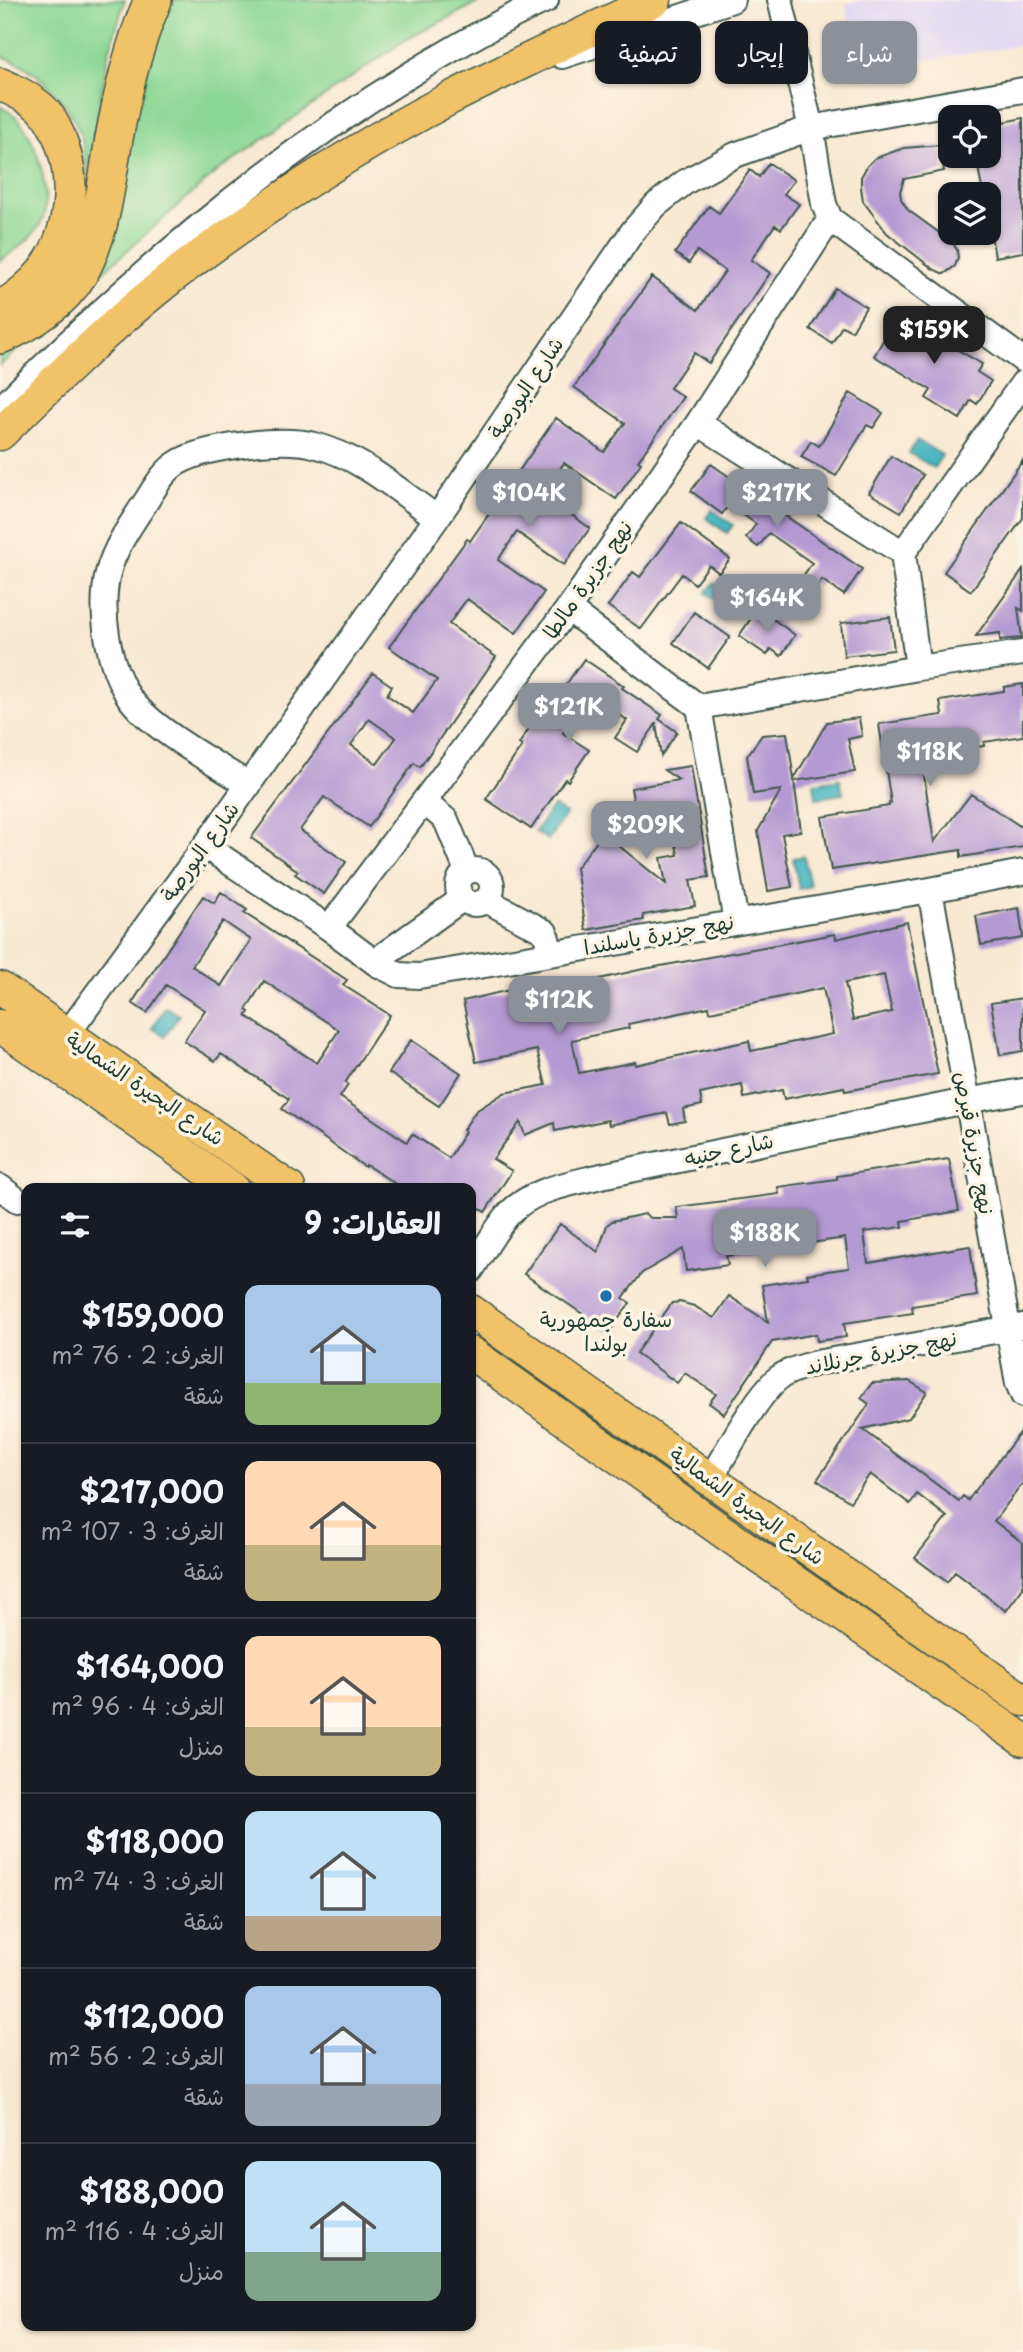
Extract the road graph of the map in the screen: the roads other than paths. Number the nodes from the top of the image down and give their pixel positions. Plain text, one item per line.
1 (153, 0) edge
2 (546, 0) edge
3 (655, 0) edge
4 (732, 0) edge
5 (780, 0) edge
6 (481, 83) junction
7 (0, 84) edge
8 (1023, 90) edge
9 (811, 128) junction
10 (830, 219) junction
11 (0, 307) edge
12 (0, 335) edge
13 (1023, 360) edge
14 (1023, 383) edge
15 (0, 409) edge
16 (698, 423) junction
17 (0, 434) edge
18 (437, 518) junction
19 (903, 553) junction
20 (568, 609) junction
21 (1023, 653) edge
22 (918, 668) junction
23 (699, 707) junction
24 (249, 785) junction
25 (424, 802) junction
26 (205, 846) junction
27 (1023, 872) edge
28 (930, 890) junction
29 (474, 900) junction
30 (736, 922) junction
31 (329, 928) junction
32 (551, 953) junction
33 (377, 964) junction
34 (0, 988) edge
35 (5, 1037) edge
36 (58, 1047) junction
37 (1023, 1091) edge
38 (966, 1101) junction
39 (226, 1183) edge
40 (281, 1183) edge
41 (476, 1262) edge
42 (476, 1315) edge
43 (1016, 1327) edge
44 (476, 1357) edge
45 (1023, 1395) edge
46 (710, 1479) junction
47 (1023, 1700) edge
48 (1023, 1740) edge

1 - 12 highway
2 - 15 street
3 - 6 main road
4 - 6 street
5 - 9 street
6 - 17 main road
7 - 11 main road
8 - 9 street, شارع البورصة
9 - 10 street
9 - 18 street, شارع البورصة
10 - 13 street
10 - 16 street, نهج جزيرة مالطا
14 - 19 street
16 - 19 street
16 - 20 street, نهج جزيرة مالطا
18 - 24 street, شارع البورصة
18 - 24 street
19 - 22 street
20 - 23 street
20 - 25 street, نهج جزيرة مالطا
21 - 22 street
22 - 23 street
23 - 30 street
24 - 26 street, شارع البورصة
25 - 29 street
25 - 31 street, نهج جزيرة مالطا
26 - 31 street, نهج جزيرة ياسلندا
26 - 36 street, شارع البورصة
27 - 28 street, نهج جزيرة ياسلندا
28 - 30 street, نهج جزيرة ياسلندا
28 - 38 street, نهج جزيرة قبرص
29 - 32 street
29 - 33 street
30 - 32 street, نهج جزيرة ياسلندا
31 - 33 street, نهج جزيرة ياسلندا
32 - 33 street, نهج جزيرة ياسلندا
34 - 36 main road, شارع البحيرة الشمالية
35 - 36 main road, شارع البحيرة الشمالية
36 - 39 main road, شارع البحيرة الشمالية
36 - 40 main road, شارع البحيرة الشمالية
37 - 38 street, شارع جنيه
38 - 41 street, شارع جنيه
38 - 43 street, نهج جزيرة قبرص
42 - 46 main road, شارع البحيرة الشمالية
43 - 45 street, نهج جزيرة قبرص
43 - 46 street, نهج جزيرة جرنلاند
44 - 48 main road, شارع البحيرة الشمالية
46 - 47 main road, شارع البحيرة الشمالية

